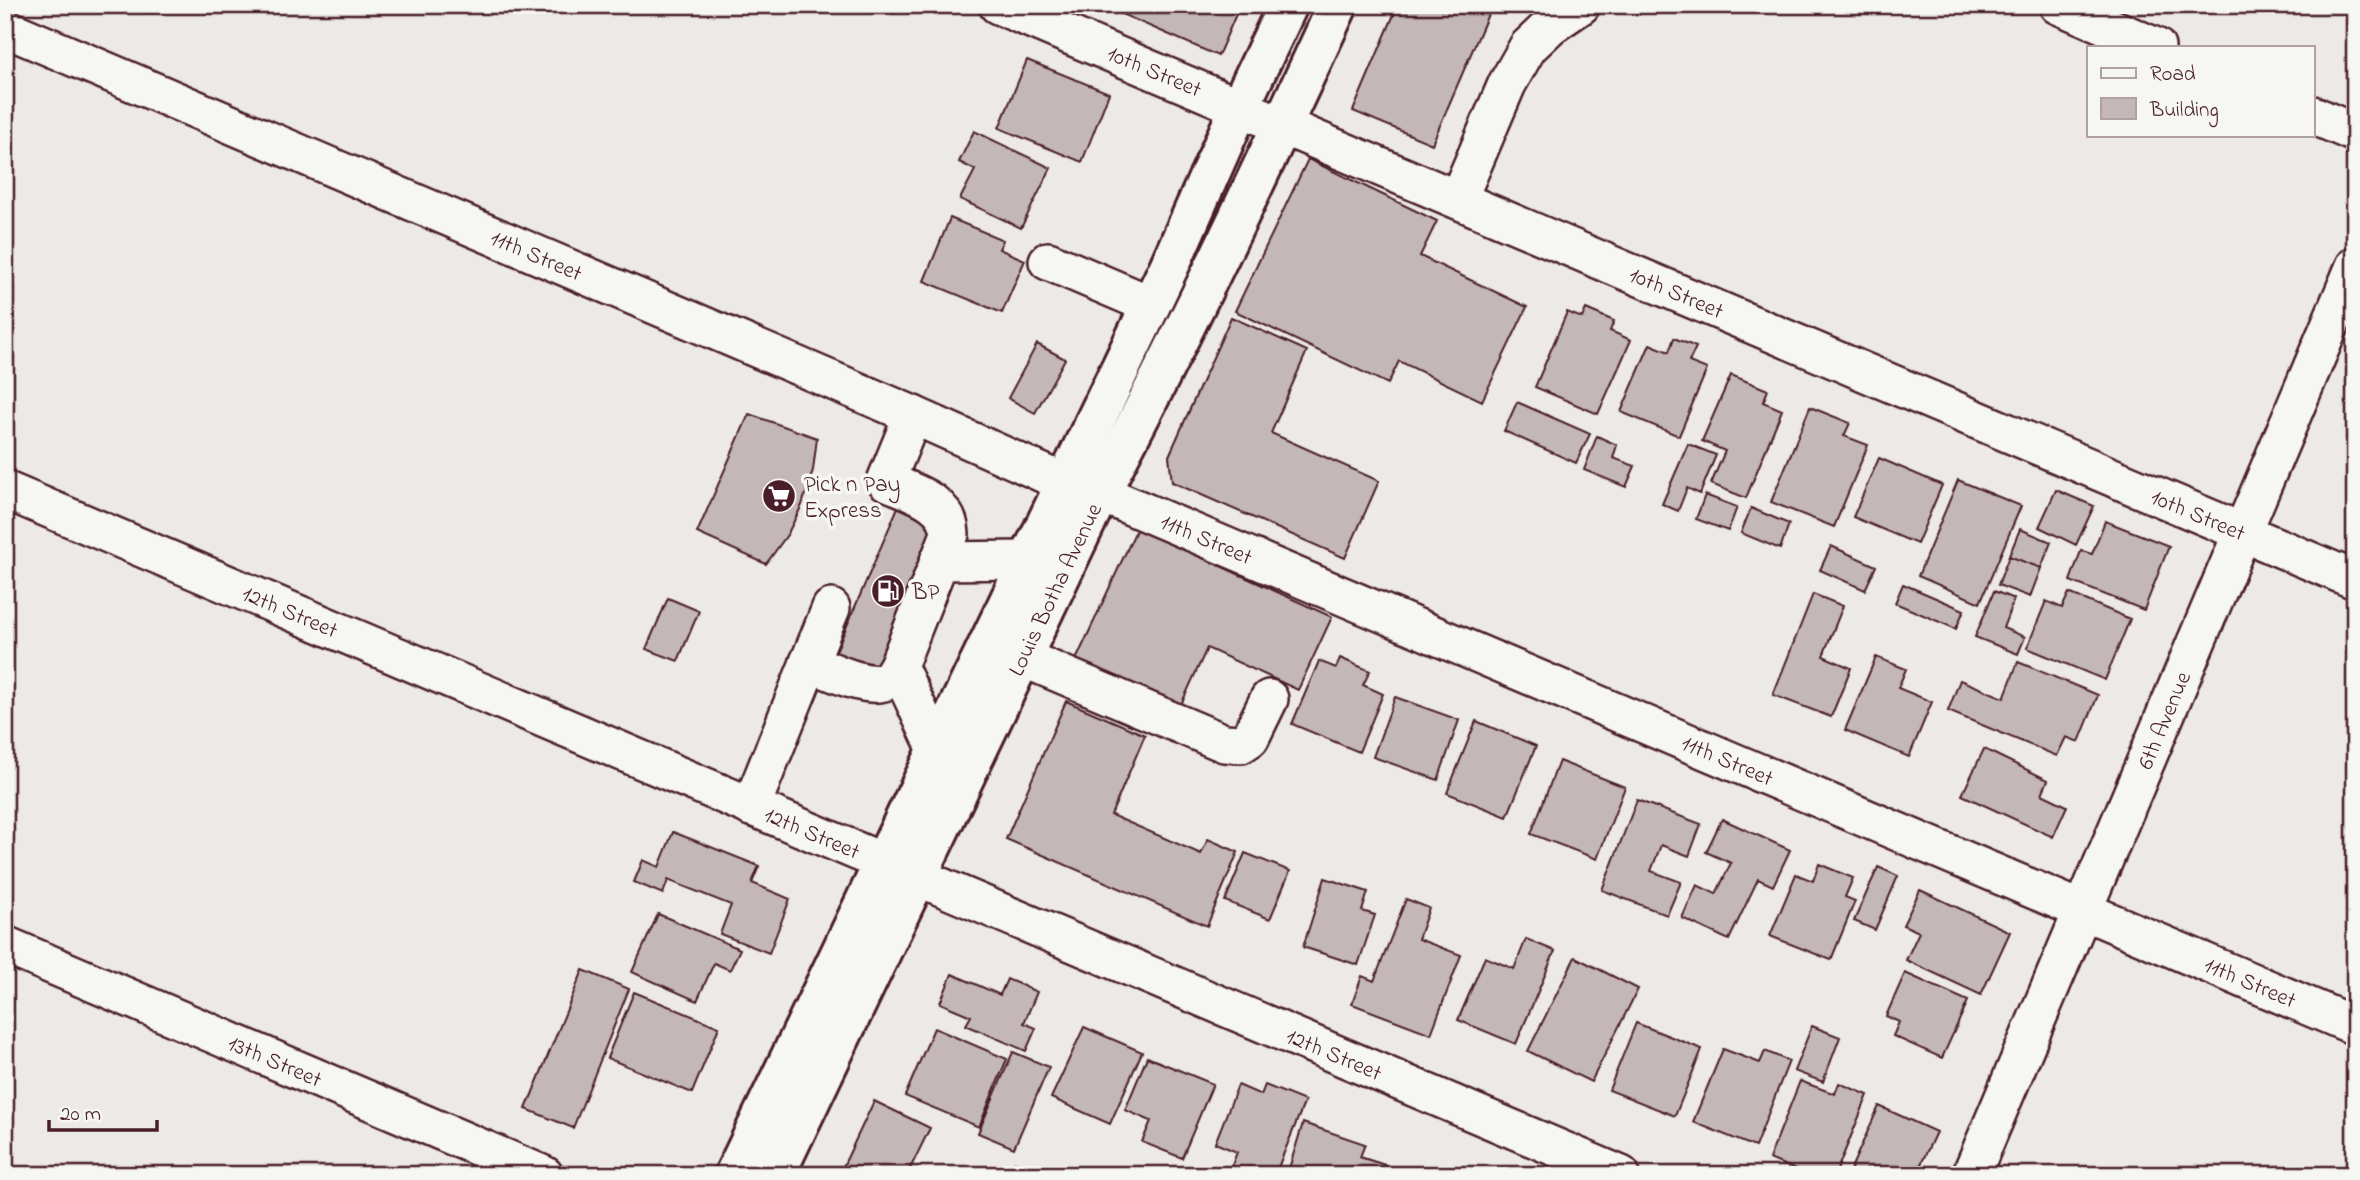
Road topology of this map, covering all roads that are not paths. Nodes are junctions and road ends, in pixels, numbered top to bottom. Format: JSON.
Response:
{"nodes":[{"id":1,"x":998,"y":5,"type":"edge"},
{"id":2,"x":1288,"y":5,"type":"edge"},
{"id":3,"x":1338,"y":5,"type":"edge"},
{"id":4,"x":1581,"y":5,"type":"edge"},
{"id":5,"x":2058,"y":5,"type":"edge"},
{"id":6,"x":1044,"y":14,"type":"edge"},
{"id":7,"x":5,"y":28,"type":"edge"},
{"id":8,"x":2154,"y":46,"type":"edge"},
{"id":9,"x":1240,"y":106,"type":"junction"},
{"id":10,"x":2314,"y":114,"type":"edge"},
{"id":11,"x":1283,"y":123,"type":"junction"},
{"id":12,"x":2355,"y":132,"type":"edge"},
{"id":13,"x":1458,"y":200,"type":"junction"},
{"id":14,"x":1048,"y":261,"type":"dead end"},
{"id":15,"x":2355,"y":266,"type":"edge"},
{"id":16,"x":1151,"y":305,"type":"junction"},
{"id":17,"x":913,"y":415,"type":"junction"},
{"id":18,"x":1083,"y":488,"type":"junction"},
{"id":19,"x":5,"y":490,"type":"edge"},
{"id":20,"x":2242,"y":533,"type":"junction"},
{"id":21,"x":1028,"y":560,"type":"junction"},
{"id":22,"x":939,"y":561,"type":"junction"},
{"id":23,"x":2355,"y":580,"type":"edge"},
{"id":24,"x":831,"y":608,"type":"dead end"},
{"id":25,"x":1023,"y":658,"type":"junction"},
{"id":26,"x":808,"y":662,"type":"junction"},
{"id":27,"x":898,"y":666,"type":"junction"},
{"id":28,"x":1269,"y":699,"type":"dead end"},
{"id":29,"x":937,"y":750,"type":"junction"},
{"id":30,"x":751,"y":807,"type":"junction"},
{"id":31,"x":883,"y":863,"type":"junction"},
{"id":32,"x":919,"y":878,"type":"junction"},
{"id":33,"x":2082,"y":911,"type":"junction"},
{"id":34,"x":5,"y":945,"type":"edge"},
{"id":35,"x":2355,"y":1026,"type":"edge"},
{"id":36,"x":544,"y":1175,"type":"edge"},
{"id":37,"x":734,"y":1175,"type":"edge"},
{"id":38,"x":775,"y":1175,"type":"edge"},
{"id":39,"x":1621,"y":1175,"type":"edge"},
{"id":40,"x":1970,"y":1175,"type":"edge"}],
"edges":[{"from":1,"to":6,"type":"street","name":"10th Street"},
{"from":2,"to":9,"type":"main road","name":"Louis Botha Avenue"},
{"from":3,"to":11,"type":"main road","name":"Louis Botha Avenue"},
{"from":4,"to":13,"type":"street"},
{"from":5,"to":8,"type":"street"},
{"from":6,"to":9,"type":"street","name":"10th Street"},
{"from":7,"to":17,"type":"street","name":"11th Street"},
{"from":9,"to":11,"type":"street","name":"10th Street"},
{"from":9,"to":16,"type":"main road","name":"Louis Botha Avenue"},
{"from":10,"to":12,"type":"street"},
{"from":11,"to":13,"type":"street","name":"10th Street"},
{"from":11,"to":18,"type":"main road","name":"Louis Botha Avenue"},
{"from":13,"to":20,"type":"street","name":"10th Street"},
{"from":14,"to":16,"type":"street"},
{"from":15,"to":20,"type":"street","name":"6th Avenue"},
{"from":16,"to":18,"type":"main road","name":"Louis Botha Avenue"},
{"from":17,"to":18,"type":"street","name":"11th Street"},
{"from":17,"to":22,"type":"street"},
{"from":18,"to":21,"type":"main road","name":"Louis Botha Avenue"},
{"from":18,"to":25,"type":"main road","name":"Louis Botha Avenue"},
{"from":18,"to":33,"type":"street","name":"11th Street"},
{"from":19,"to":30,"type":"street","name":"12th Street"},
{"from":20,"to":23,"type":"street","name":"10th Street"},
{"from":20,"to":33,"type":"street","name":"6th Avenue"},
{"from":21,"to":22,"type":"street"},
{"from":21,"to":29,"type":"main road","name":"Louis Botha Avenue"},
{"from":22,"to":27,"type":"street"},
{"from":24,"to":26,"type":"street"},
{"from":25,"to":28,"type":"street"},
{"from":25,"to":32,"type":"main road","name":"Louis Botha Avenue"},
{"from":26,"to":27,"type":"street"},
{"from":26,"to":30,"type":"street"},
{"from":27,"to":29,"type":"street"},
{"from":29,"to":31,"type":"main road","name":"Louis Botha Avenue"},
{"from":30,"to":31,"type":"street","name":"12th Street"},
{"from":31,"to":32,"type":"street","name":"12th Street"},
{"from":31,"to":37,"type":"main road","name":"Louis Botha Avenue"},
{"from":32,"to":38,"type":"main road","name":"Louis Botha Avenue"},
{"from":32,"to":39,"type":"street","name":"12th Street"},
{"from":33,"to":35,"type":"street","name":"11th Street"},
{"from":33,"to":40,"type":"street","name":"6th Avenue"},
{"from":34,"to":36,"type":"street","name":"13th Street"}]}
